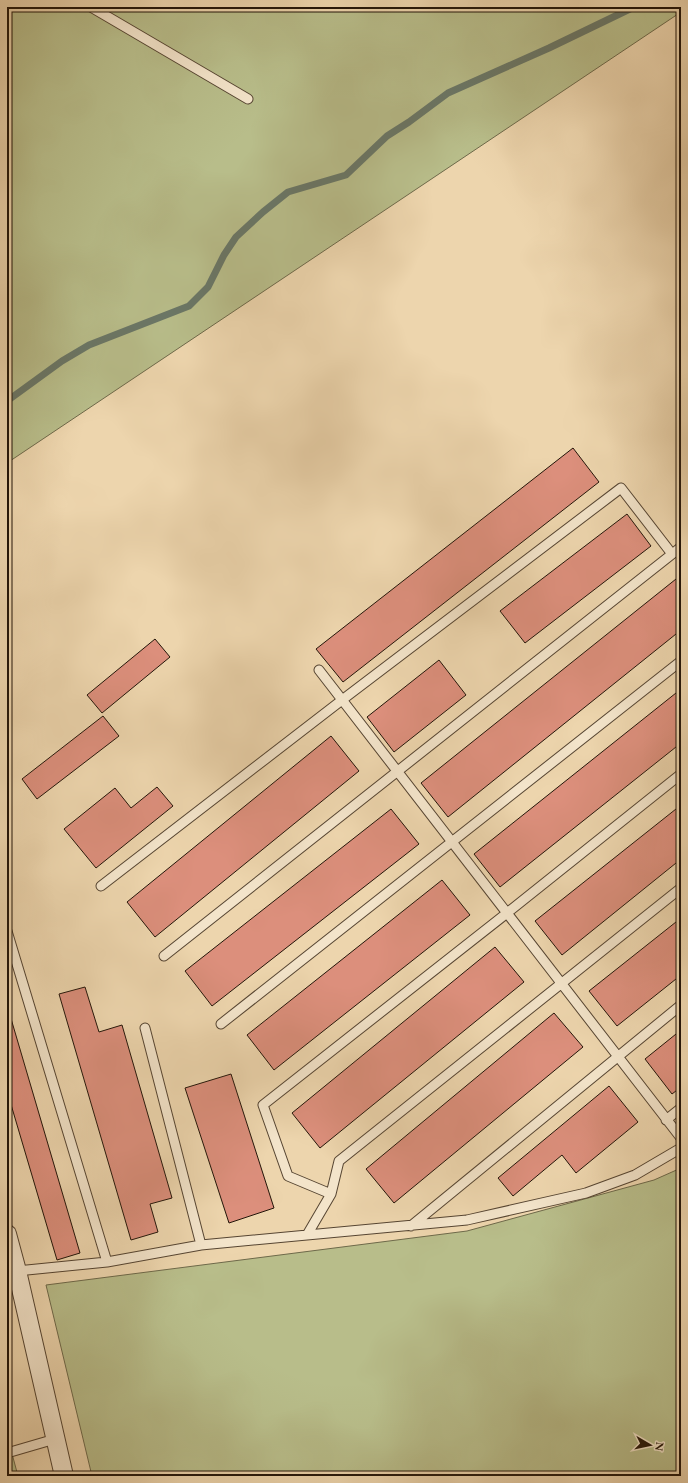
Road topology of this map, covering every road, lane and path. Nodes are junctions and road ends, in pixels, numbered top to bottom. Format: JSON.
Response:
{"nodes":[{"id":1,"x":91,"y":7,"type":"edge"},
{"id":2,"x":248,"y":99,"type":"dead end"},
{"id":3,"x":681,"y":547,"type":"edge"},
{"id":4,"x":672,"y":554,"type":"junction"},
{"id":5,"x":681,"y":661,"type":"edge"},
{"id":6,"x":319,"y":670,"type":"dead end"},
{"id":7,"x":342,"y":700,"type":"junction"},
{"id":8,"x":398,"y":772,"type":"junction"},
{"id":9,"x":681,"y":774,"type":"edge"},
{"id":10,"x":452,"y":843,"type":"junction"},
{"id":11,"x":101,"y":886,"type":"dead end"},
{"id":12,"x":681,"y":888,"type":"edge"},
{"id":13,"x":507,"y":914,"type":"junction"},
{"id":14,"x":7,"y":931,"type":"edge"},
{"id":15,"x":164,"y":956,"type":"dead end"},
{"id":16,"x":561,"y":983,"type":"junction"},
{"id":17,"x":681,"y":1004,"type":"edge"},
{"id":18,"x":221,"y":1024,"type":"dead end"},
{"id":19,"x":145,"y":1028,"type":"dead end"},
{"id":20,"x":617,"y":1056,"type":"junction"},
{"id":21,"x":681,"y":1108,"type":"edge"},
{"id":22,"x":666,"y":1120,"type":"junction"},
{"id":23,"x":681,"y":1138,"type":"edge"},
{"id":24,"x":681,"y":1148,"type":"edge"},
{"id":25,"x":331,"y":1194,"type":"junction"},
{"id":26,"x":411,"y":1226,"type":"junction"},
{"id":27,"x":7,"y":1234,"type":"edge"},
{"id":28,"x":307,"y":1235,"type":"junction"},
{"id":29,"x":200,"y":1245,"type":"junction"},
{"id":30,"x":106,"y":1262,"type":"junction"},
{"id":31,"x":12,"y":1272,"type":"edge"},
{"id":32,"x":55,"y":1439,"type":"junction"},
{"id":33,"x":7,"y":1452,"type":"edge"},
{"id":34,"x":64,"y":1476,"type":"edge"}],
"edges":[{"from":1,"to":2,"type":"lane"},
{"from":3,"to":4,"type":"lane"},
{"from":4,"to":7,"type":"lane"},
{"from":4,"to":8,"type":"lane"},
{"from":5,"to":10,"type":"lane"},
{"from":6,"to":7,"type":"lane"},
{"from":7,"to":8,"type":"lane"},
{"from":7,"to":11,"type":"lane"},
{"from":8,"to":10,"type":"lane"},
{"from":8,"to":15,"type":"lane"},
{"from":9,"to":13,"type":"lane"},
{"from":10,"to":13,"type":"lane"},
{"from":10,"to":18,"type":"lane"},
{"from":12,"to":16,"type":"lane"},
{"from":13,"to":16,"type":"lane"},
{"from":13,"to":25,"type":"lane"},
{"from":14,"to":30,"type":"lane"},
{"from":16,"to":20,"type":"lane"},
{"from":16,"to":25,"type":"lane"},
{"from":17,"to":20,"type":"lane"},
{"from":19,"to":29,"type":"lane"},
{"from":20,"to":22,"type":"lane"},
{"from":20,"to":26,"type":"lane"},
{"from":21,"to":22,"type":"lane"},
{"from":22,"to":23,"type":"lane"},
{"from":24,"to":26,"type":"lane"},
{"from":25,"to":28,"type":"lane"},
{"from":26,"to":28,"type":"lane"},
{"from":27,"to":31,"type":"street"},
{"from":28,"to":29,"type":"lane"},
{"from":29,"to":30,"type":"lane"},
{"from":30,"to":31,"type":"lane"},
{"from":31,"to":32,"type":"street"},
{"from":32,"to":33,"type":"lane"},
{"from":32,"to":34,"type":"street"}]}
